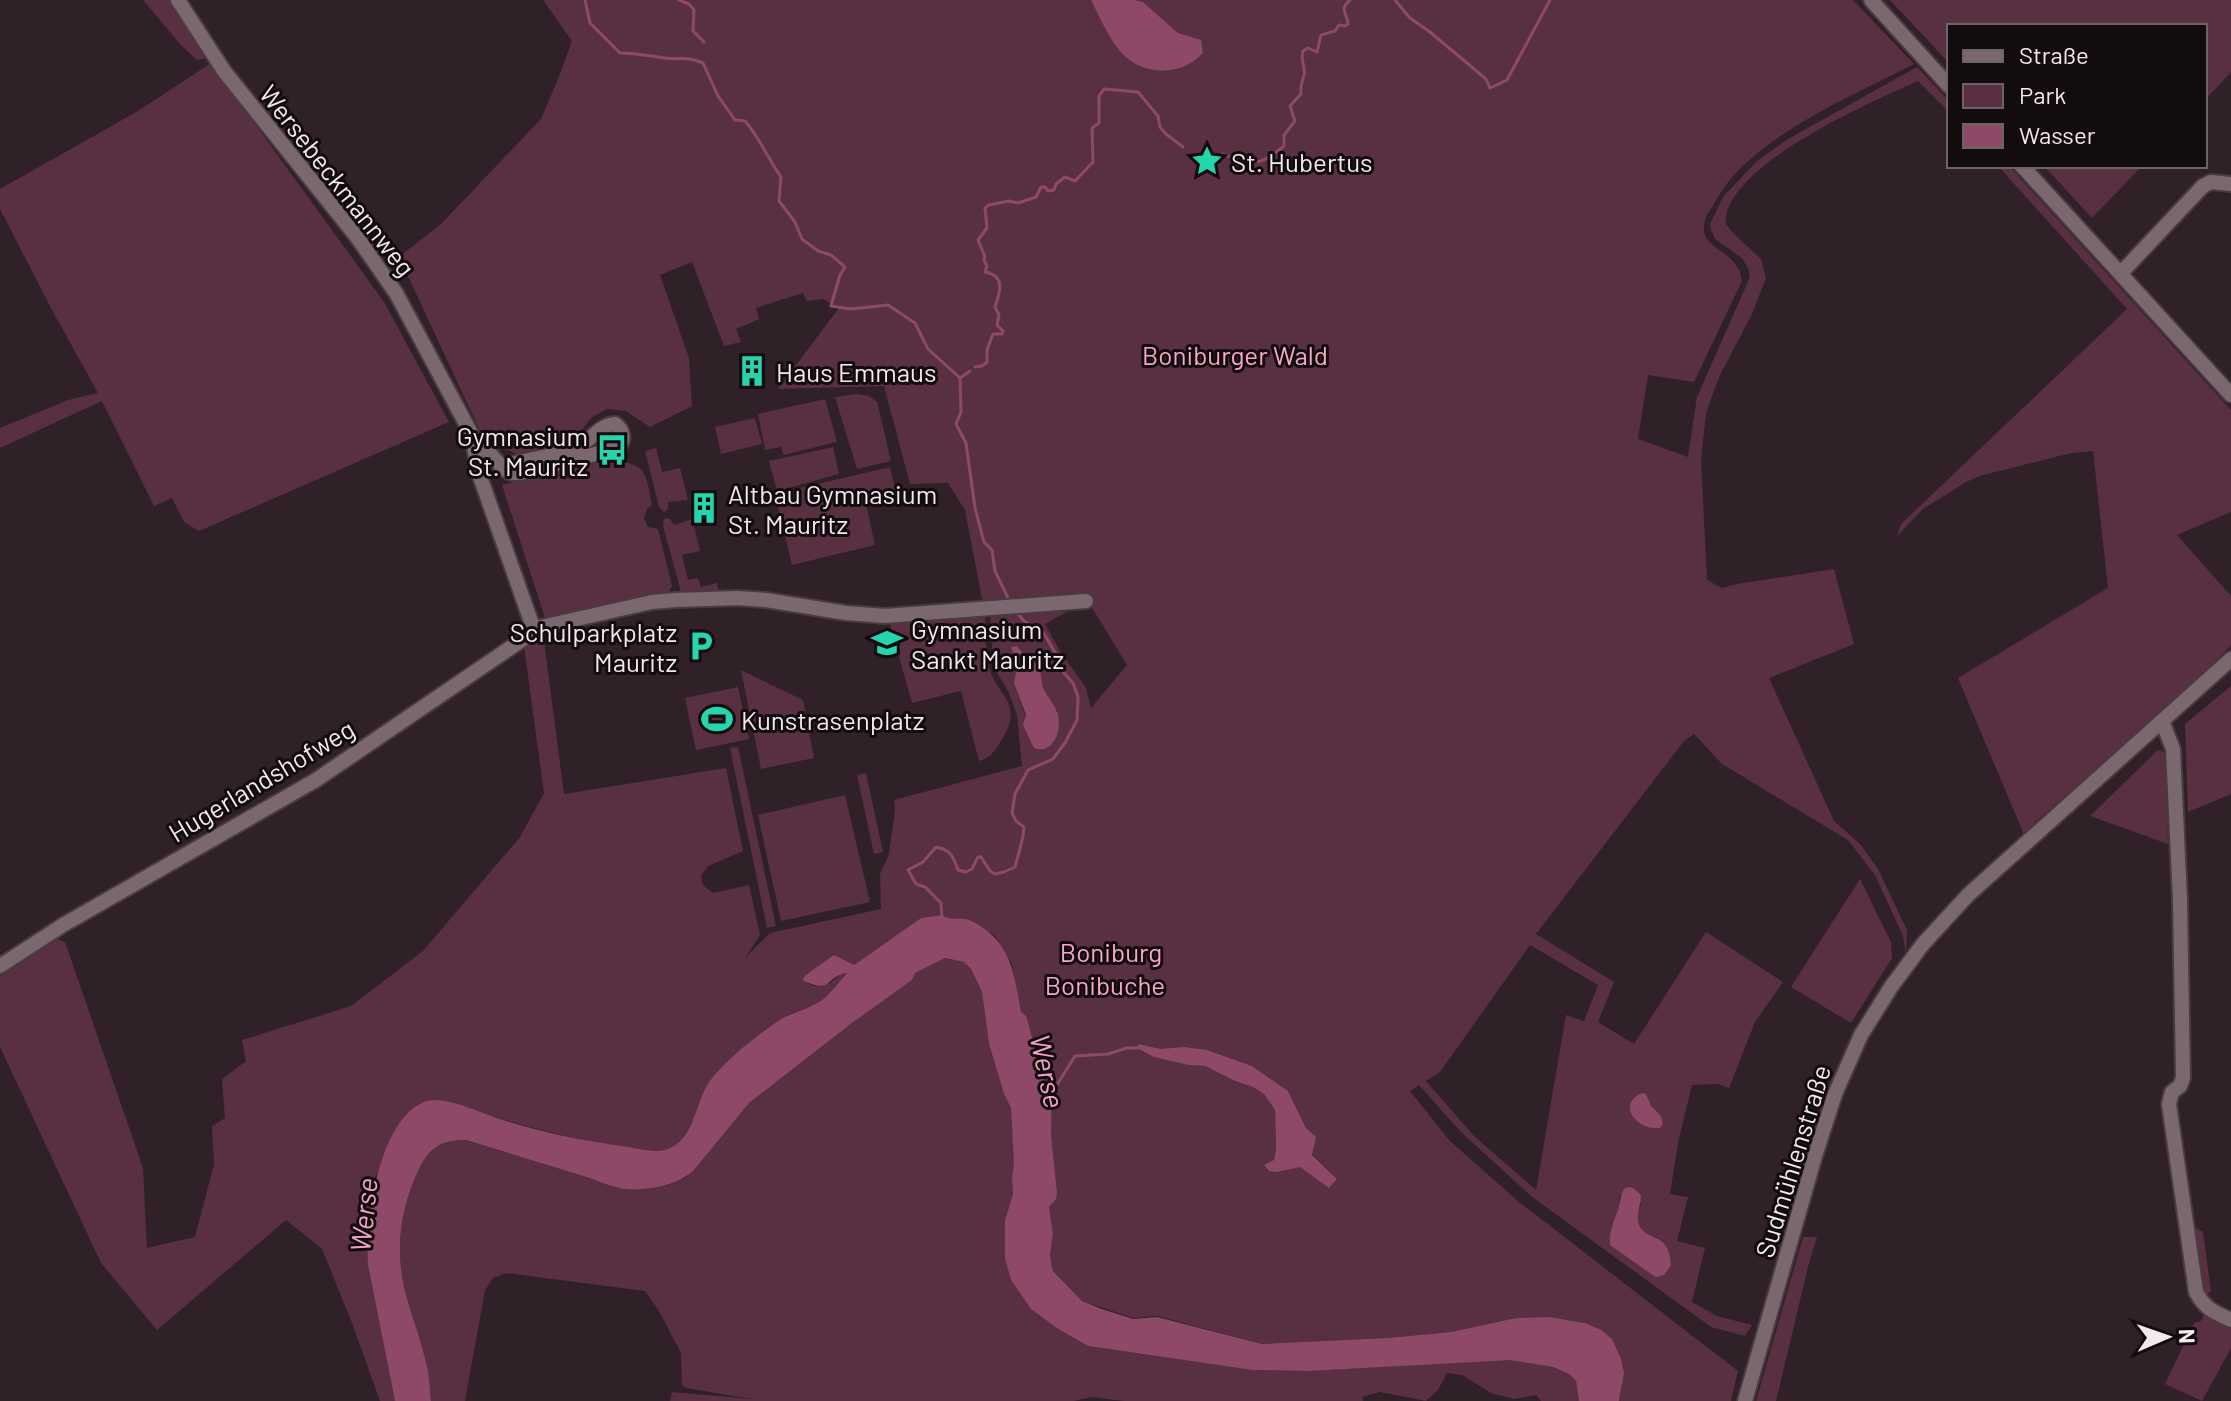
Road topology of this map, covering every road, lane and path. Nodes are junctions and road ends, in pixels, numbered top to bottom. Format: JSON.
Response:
{"nodes":[{"id":1,"x":178,"y":0,"type":"edge"},
{"id":2,"x":1871,"y":0,"type":"edge"},
{"id":3,"x":1947,"y":84,"type":"edge"},
{"id":4,"x":2024,"y":168,"type":"edge"},
{"id":5,"x":2231,"y":184,"type":"edge"},
{"id":6,"x":2121,"y":273,"type":"junction"},
{"id":7,"x":2231,"y":395,"type":"edge"},
{"id":8,"x":473,"y":437,"type":"junction"},
{"id":9,"x":504,"y":466,"type":"junction"},
{"id":10,"x":1086,"y":601,"type":"dead end"},
{"id":11,"x":537,"y":628,"type":"junction"},
{"id":12,"x":2231,"y":659,"type":"edge"},
{"id":13,"x":2162,"y":721,"type":"junction"},
{"id":14,"x":0,"y":966,"type":"edge"},
{"id":15,"x":2231,"y":1320,"type":"edge"},
{"id":16,"x":1745,"y":1401,"type":"edge"}],
"edges":[{"from":1,"to":8,"type":"street","name":"Wersebeckmannweg"},
{"from":2,"to":3,"type":"street"},
{"from":4,"to":6,"type":"street"},
{"from":5,"to":6,"type":"street"},
{"from":6,"to":7,"type":"street"},
{"from":8,"to":9,"type":"street","name":"Wersebeckmannweg"},
{"from":8,"to":11,"type":"street","name":"Wersebeckmannweg"},
{"from":9,"to":9,"type":"street"},
{"from":10,"to":11,"type":"street"},
{"from":11,"to":14,"type":"street","name":"Hugerlandshofweg"},
{"from":12,"to":13,"type":"street","name":"Sudmühlenstraße"},
{"from":13,"to":15,"type":"street"},
{"from":13,"to":16,"type":"street","name":"Sudmühlenstraße"}]}
